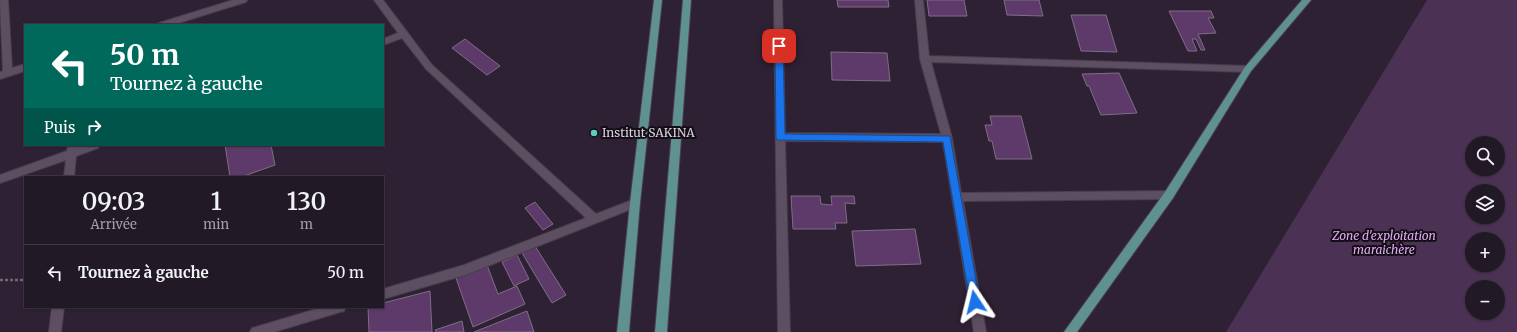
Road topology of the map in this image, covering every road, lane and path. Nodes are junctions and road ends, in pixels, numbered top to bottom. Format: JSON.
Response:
{"nodes":[{"id":1,"x":4,"y":0,"type":"edge"},
{"id":2,"x":242,"y":0,"type":"edge"},
{"id":3,"x":378,"y":0,"type":"edge"},
{"id":4,"x":658,"y":0,"type":"edge"},
{"id":5,"x":687,"y":0,"type":"edge"},
{"id":6,"x":778,"y":0,"type":"edge"},
{"id":7,"x":919,"y":0,"type":"edge"},
{"id":8,"x":1307,"y":0,"type":"edge"},
{"id":9,"x":165,"y":24,"type":"edge"},
{"id":10,"x":404,"y":34,"type":"junction"},
{"id":11,"x":384,"y":42,"type":"edge"},
{"id":12,"x":925,"y":59,"type":"junction"},
{"id":13,"x":24,"y":67,"type":"edge"},
{"id":14,"x":1248,"y":69,"type":"junction"},
{"id":15,"x":4,"y":74,"type":"edge"},
{"id":16,"x":780,"y":137,"type":"junction"},
{"id":17,"x":947,"y":138,"type":"junction"},
{"id":18,"x":89,"y":146,"type":"edge"},
{"id":19,"x":72,"y":149,"type":"edge"},
{"id":20,"x":69,"y":176,"type":"edge"},
{"id":21,"x":0,"y":179,"type":"edge"},
{"id":22,"x":1169,"y":195,"type":"junction"},
{"id":23,"x":957,"y":197,"type":"junction"},
{"id":24,"x":635,"y":203,"type":"junction"},
{"id":25,"x":596,"y":219,"type":"junction"},
{"id":26,"x":0,"y":280,"type":"edge"},
{"id":27,"x":24,"y":280,"type":"edge"},
{"id":28,"x":384,"y":294,"type":"edge"},
{"id":29,"x":58,"y":308,"type":"edge"},
{"id":30,"x":337,"y":308,"type":"edge"},
{"id":31,"x":55,"y":332,"type":"edge"},
{"id":32,"x":256,"y":332,"type":"edge"},
{"id":33,"x":623,"y":332,"type":"edge"},
{"id":34,"x":661,"y":332,"type":"edge"},
{"id":35,"x":784,"y":332,"type":"edge"},
{"id":36,"x":980,"y":332,"type":"edge"},
{"id":37,"x":1070,"y":332,"type":"edge"}],
"edges":[{"from":1,"to":15,"type":"street"},
{"from":2,"to":9,"type":"street"},
{"from":3,"to":10,"type":"street"},
{"from":4,"to":24,"type":"main road"},
{"from":5,"to":34,"type":"main road"},
{"from":6,"to":16,"type":"street"},
{"from":7,"to":12,"type":"street"},
{"from":8,"to":14,"type":"main road"},
{"from":10,"to":11,"type":"street"},
{"from":10,"to":25,"type":"street"},
{"from":12,"to":14,"type":"street"},
{"from":12,"to":17,"type":"street"},
{"from":13,"to":15,"type":"street"},
{"from":14,"to":22,"type":"main road"},
{"from":16,"to":17,"type":"street"},
{"from":16,"to":35,"type":"street"},
{"from":17,"to":23,"type":"street"},
{"from":18,"to":19,"type":"street"},
{"from":19,"to":20,"type":"street"},
{"from":19,"to":21,"type":"street"},
{"from":22,"to":23,"type":"street"},
{"from":22,"to":37,"type":"main road"},
{"from":23,"to":36,"type":"street"},
{"from":24,"to":25,"type":"street"},
{"from":24,"to":33,"type":"main road"},
{"from":25,"to":28,"type":"street"},
{"from":26,"to":27,"type":"path"},
{"from":29,"to":31,"type":"street"},
{"from":30,"to":32,"type":"street"}]}
